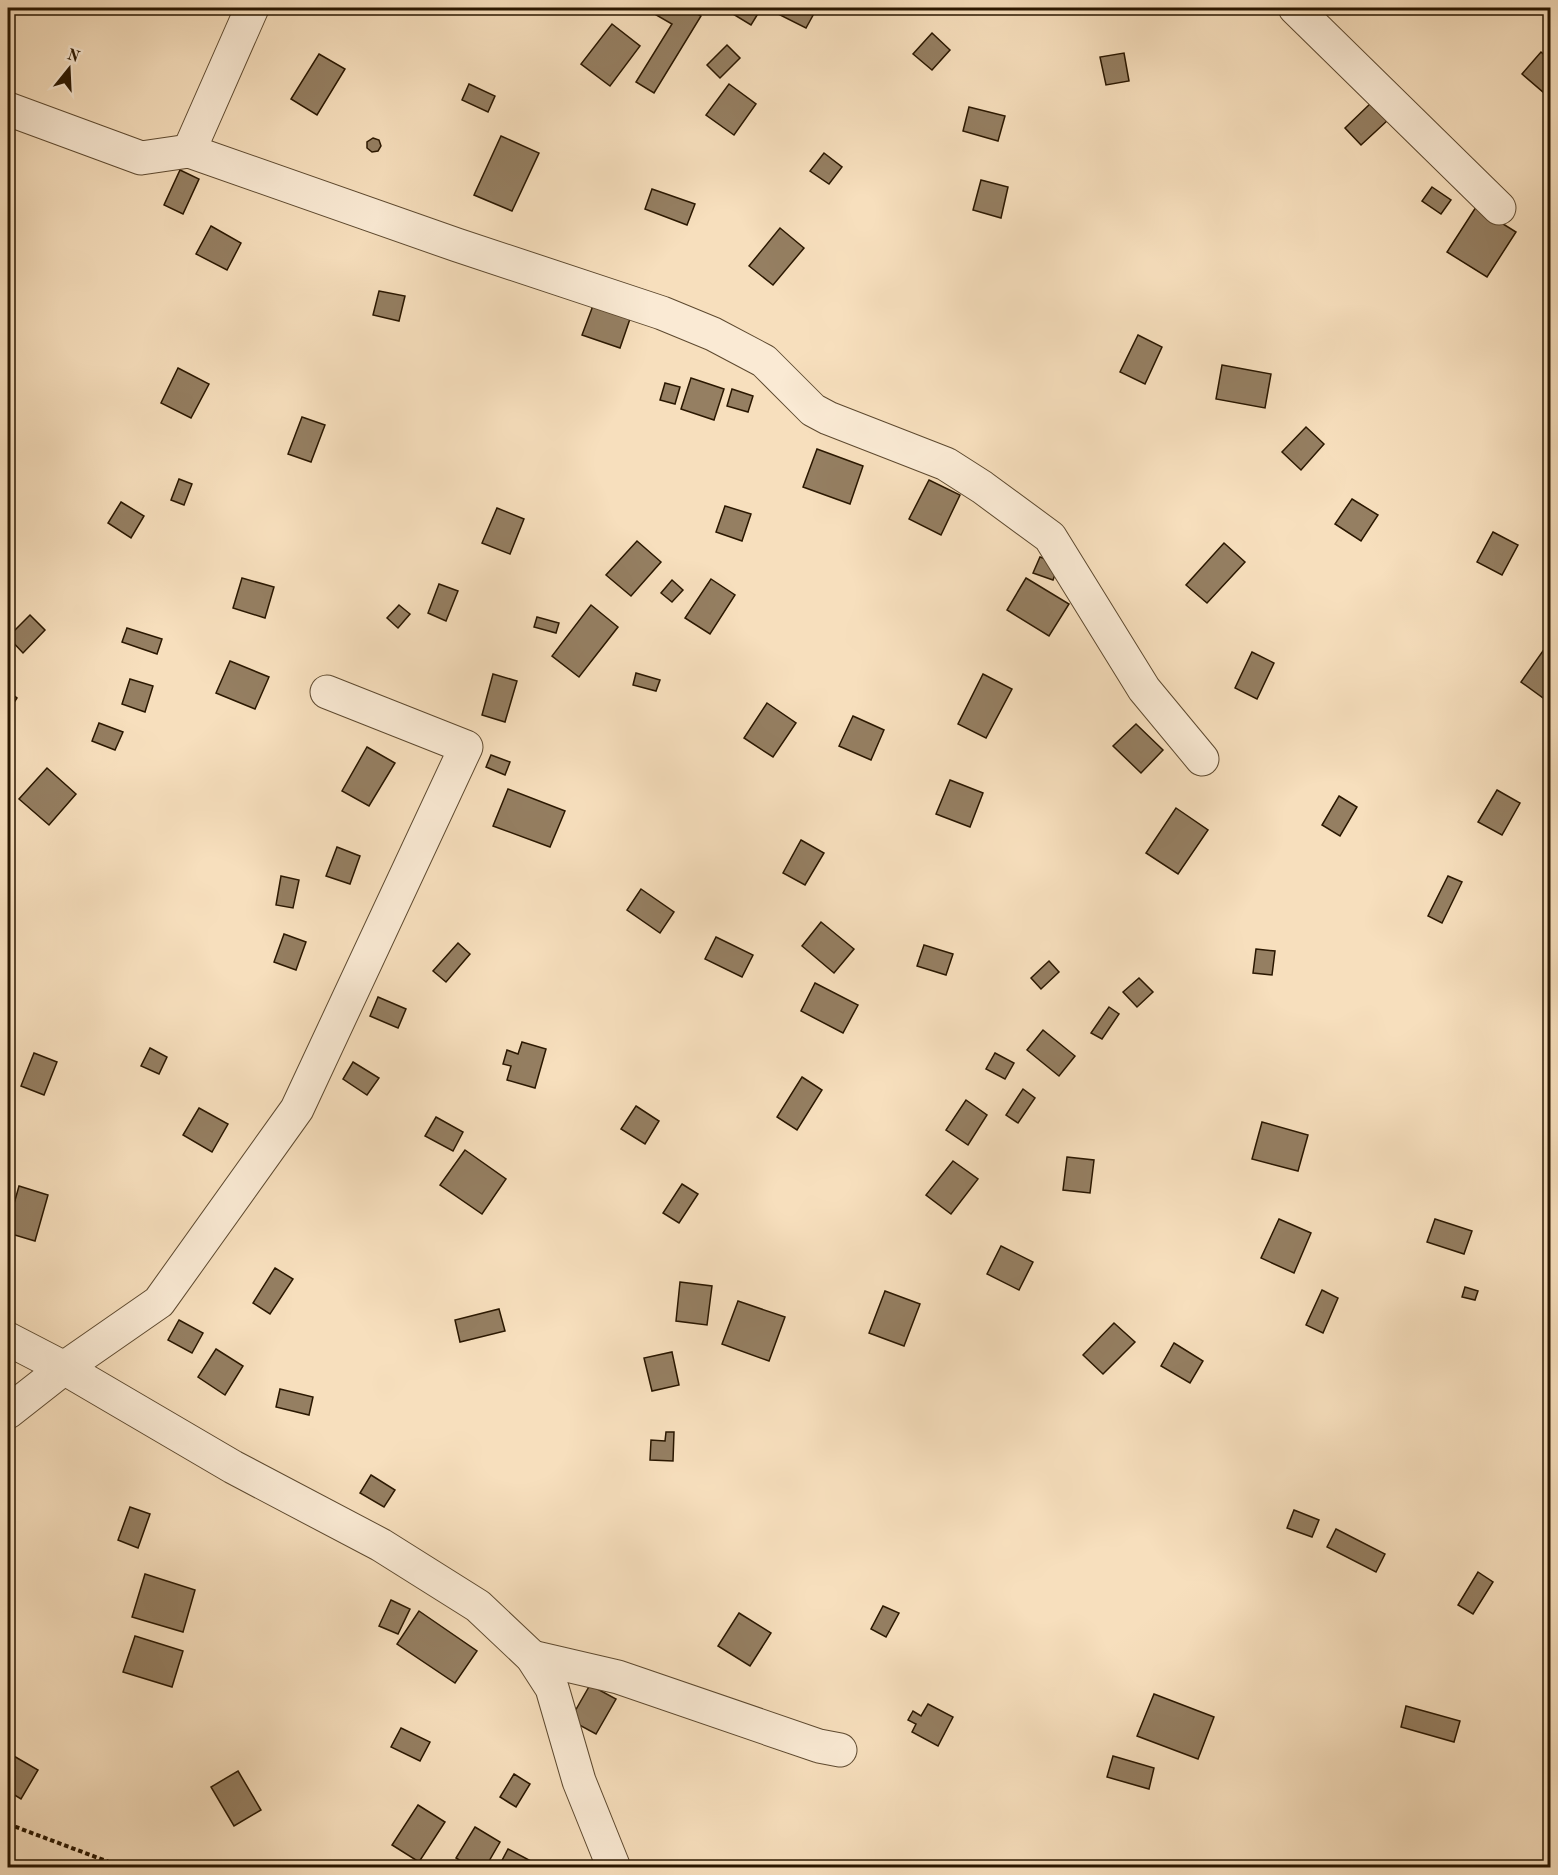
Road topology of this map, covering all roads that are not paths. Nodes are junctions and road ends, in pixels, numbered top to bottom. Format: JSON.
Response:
{"nodes":[{"id":1,"x":252,"y":8,"type":"edge"},
{"id":2,"x":1295,"y":8,"type":"edge"},
{"id":3,"x":8,"y":109,"type":"edge"},
{"id":4,"x":189,"y":151,"type":"junction"},
{"id":5,"x":1499,"y":208,"type":"dead end"},
{"id":6,"x":327,"y":692,"type":"dead end"},
{"id":7,"x":1202,"y":759,"type":"dead end"},
{"id":8,"x":8,"y":1339,"type":"edge"},
{"id":9,"x":64,"y":1368,"type":"junction"},
{"id":10,"x":8,"y":1413,"type":"edge"},
{"id":11,"x":532,"y":1656,"type":"junction"},
{"id":12,"x":840,"y":1750,"type":"dead end"},
{"id":13,"x":614,"y":1868,"type":"edge"}],
"edges":[{"from":1,"to":4,"type":"street"},
{"from":2,"to":5,"type":"street"},
{"from":3,"to":4,"type":"street"},
{"from":4,"to":7,"type":"street"},
{"from":6,"to":9,"type":"street"},
{"from":8,"to":9,"type":"street"},
{"from":9,"to":10,"type":"street"},
{"from":9,"to":11,"type":"street"},
{"from":11,"to":12,"type":"street"},
{"from":11,"to":13,"type":"street"}]}
